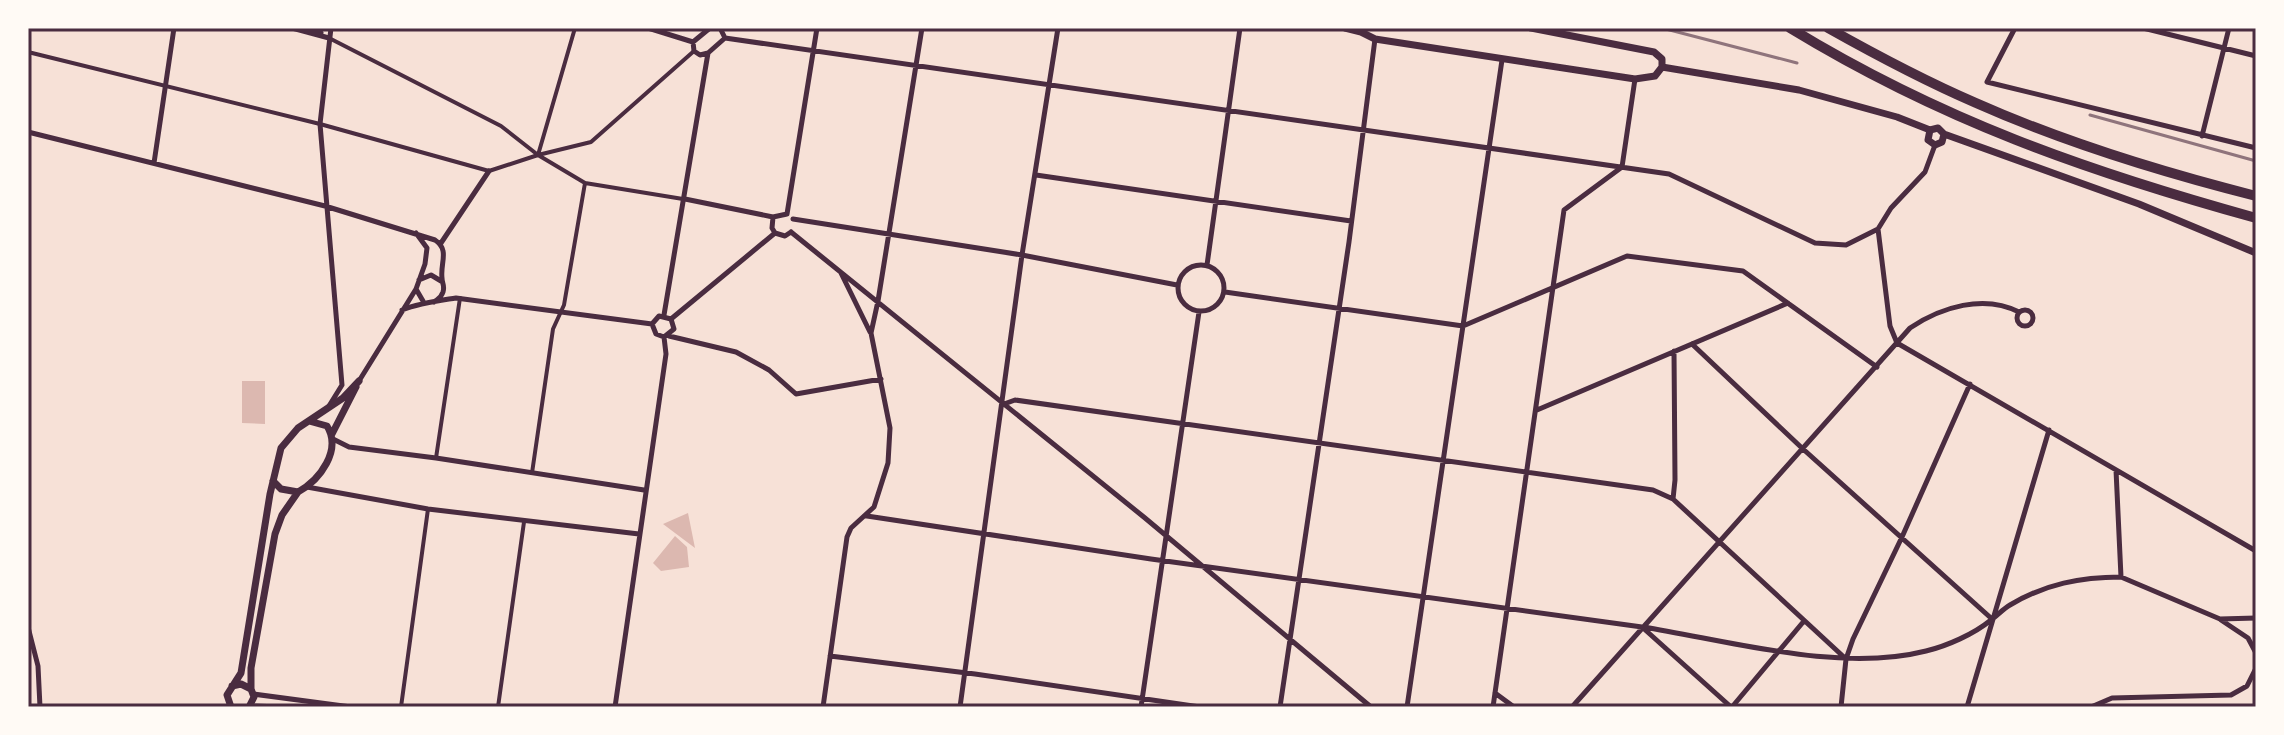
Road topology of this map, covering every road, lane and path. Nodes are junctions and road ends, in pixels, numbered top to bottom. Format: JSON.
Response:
{"nodes":[{"id":1,"x":174,"y":28,"type":"edge"},
{"id":2,"x":292,"y":28,"type":"edge"},
{"id":3,"x":311,"y":28,"type":"edge"},
{"id":4,"x":331,"y":28,"type":"edge"},
{"id":5,"x":575,"y":28,"type":"edge"},
{"id":6,"x":648,"y":28,"type":"edge"},
{"id":7,"x":710,"y":28,"type":"edge"},
{"id":8,"x":720,"y":28,"type":"edge"},
{"id":9,"x":817,"y":28,"type":"edge"},
{"id":10,"x":922,"y":28,"type":"edge"},
{"id":11,"x":1058,"y":28,"type":"edge"},
{"id":12,"x":1240,"y":28,"type":"edge"},
{"id":13,"x":1345,"y":28,"type":"edge"},
{"id":14,"x":1531,"y":28,"type":"edge"},
{"id":15,"x":1790,"y":28,"type":"edge"},
{"id":16,"x":1828,"y":28,"type":"edge"},
{"id":17,"x":2015,"y":28,"type":"edge"},
{"id":18,"x":2143,"y":28,"type":"edge"},
{"id":19,"x":2229,"y":28,"type":"edge"},
{"id":20,"x":1360,"y":30,"type":"edge"},
{"id":21,"x":2165,"y":30,"type":"edge"},
{"id":22,"x":329,"y":38,"type":"junction"},
{"id":23,"x":725,"y":38,"type":"junction"},
{"id":24,"x":1375,"y":39,"type":"junction"},
{"id":25,"x":693,"y":42,"type":"junction"},
{"id":26,"x":2225,"y":48,"type":"junction"},
{"id":27,"x":694,"y":51,"type":"junction"},
{"id":28,"x":813,"y":51,"type":"junction"},
{"id":29,"x":28,"y":52,"type":"edge"},
{"id":30,"x":708,"y":53,"type":"junction"},
{"id":31,"x":2256,"y":56,"type":"edge"},
{"id":32,"x":1502,"y":60,"type":"junction"},
{"id":33,"x":916,"y":67,"type":"junction"},
{"id":34,"x":1662,"y":67,"type":"junction"},
{"id":35,"x":1635,"y":79,"type":"junction"},
{"id":36,"x":1049,"y":84,"type":"junction"},
{"id":37,"x":166,"y":88,"type":"junction"},
{"id":38,"x":1227,"y":111,"type":"junction"},
{"id":39,"x":320,"y":124,"type":"junction"},
{"id":40,"x":1362,"y":129,"type":"junction"},
{"id":41,"x":1930,"y":130,"type":"junction"},
{"id":42,"x":28,"y":132,"type":"edge"},
{"id":43,"x":1944,"y":134,"type":"junction"},
{"id":44,"x":2202,"y":136,"type":"junction"},
{"id":45,"x":1935,"y":145,"type":"junction"},
{"id":46,"x":1489,"y":148,"type":"junction"},
{"id":47,"x":2256,"y":148,"type":"edge"},
{"id":48,"x":538,"y":155,"type":"junction"},
{"id":49,"x":154,"y":163,"type":"junction"},
{"id":50,"x":1622,"y":167,"type":"junction"},
{"id":51,"x":489,"y":171,"type":"junction"},
{"id":52,"x":1036,"y":175,"type":"junction"},
{"id":53,"x":585,"y":183,"type":"junction"},
{"id":54,"x":2256,"y":196,"type":"edge"},
{"id":55,"x":685,"y":199,"type":"junction"},
{"id":56,"x":1214,"y":200,"type":"junction"},
{"id":57,"x":325,"y":206,"type":"junction"},
{"id":58,"x":787,"y":214,"type":"junction"},
{"id":59,"x":773,"y":217,"type":"junction"},
{"id":60,"x":2256,"y":218,"type":"edge"},
{"id":61,"x":793,"y":219,"type":"junction"},
{"id":62,"x":1351,"y":221,"type":"junction"},
{"id":63,"x":1878,"y":229,"type":"junction"},
{"id":64,"x":416,"y":232,"type":"junction"},
{"id":65,"x":791,"y":232,"type":"junction"},
{"id":66,"x":775,"y":233,"type":"junction"},
{"id":67,"x":887,"y":235,"type":"junction"},
{"id":68,"x":441,"y":243,"type":"junction"},
{"id":69,"x":2256,"y":253,"type":"edge"},
{"id":70,"x":1022,"y":255,"type":"junction"},
{"id":71,"x":1207,"y":265,"type":"junction"},
{"id":72,"x":840,"y":271,"type":"junction"},
{"id":73,"x":442,"y":282,"type":"junction"},
{"id":74,"x":1177,"y":285,"type":"junction"},
{"id":75,"x":416,"y":286,"type":"junction"},
{"id":76,"x":1553,"y":288,"type":"junction"},
{"id":77,"x":443,"y":290,"type":"junction"},
{"id":78,"x":1225,"y":292,"type":"junction"},
{"id":79,"x":458,"y":298,"type":"junction"},
{"id":80,"x":423,"y":301,"type":"junction"},
{"id":81,"x":878,"y":301,"type":"junction"},
{"id":82,"x":434,"y":302,"type":"junction"},
{"id":83,"x":1788,"y":303,"type":"junction"},
{"id":84,"x":1338,"y":307,"type":"junction"},
{"id":85,"x":402,"y":310,"type":"junction"},
{"id":86,"x":1199,"y":312,"type":"junction"},
{"id":87,"x":2019,"y":312,"type":"dead end"},
{"id":88,"x":561,"y":313,"type":"junction"},
{"id":89,"x":664,"y":315,"type":"junction"},
{"id":90,"x":671,"y":319,"type":"junction"},
{"id":91,"x":652,"y":324,"type":"junction"},
{"id":92,"x":1463,"y":326,"type":"junction"},
{"id":93,"x":871,"y":333,"type":"junction"},
{"id":94,"x":666,"y":336,"type":"junction"},
{"id":95,"x":1897,"y":343,"type":"junction"},
{"id":96,"x":1692,"y":344,"type":"junction"},
{"id":97,"x":1674,"y":351,"type":"junction"},
{"id":98,"x":1877,"y":367,"type":"junction"},
{"id":99,"x":881,"y":379,"type":"junction"},
{"id":100,"x":359,"y":381,"type":"junction"},
{"id":101,"x":1970,"y":384,"type":"junction"},
{"id":102,"x":1004,"y":404,"type":"junction"},
{"id":103,"x":325,"y":409,"type":"junction"},
{"id":104,"x":1536,"y":411,"type":"junction"},
{"id":105,"x":309,"y":421,"type":"junction"},
{"id":106,"x":1181,"y":422,"type":"junction"},
{"id":107,"x":2049,"y":430,"type":"junction"},
{"id":108,"x":333,"y":437,"type":"junction"},
{"id":109,"x":1318,"y":442,"type":"junction"},
{"id":110,"x":1803,"y":449,"type":"junction"},
{"id":111,"x":436,"y":458,"type":"junction"},
{"id":112,"x":1442,"y":461,"type":"junction"},
{"id":113,"x":2116,"y":469,"type":"junction"},
{"id":114,"x":1527,"y":472,"type":"junction"},
{"id":115,"x":532,"y":473,"type":"junction"},
{"id":116,"x":273,"y":481,"type":"junction"},
{"id":117,"x":307,"y":487,"type":"junction"},
{"id":118,"x":644,"y":490,"type":"junction"},
{"id":119,"x":298,"y":492,"type":"junction"},
{"id":120,"x":1673,"y":499,"type":"junction"},
{"id":121,"x":428,"y":509,"type":"junction"},
{"id":122,"x":867,"y":516,"type":"junction"},
{"id":123,"x":524,"y":522,"type":"junction"},
{"id":124,"x":639,"y":534,"type":"junction"},
{"id":125,"x":984,"y":534,"type":"junction"},
{"id":126,"x":1166,"y":535,"type":"junction"},
{"id":127,"x":1902,"y":537,"type":"junction"},
{"id":128,"x":1719,"y":543,"type":"junction"},
{"id":129,"x":2256,"y":551,"type":"edge"},
{"id":130,"x":1162,"y":561,"type":"junction"},
{"id":131,"x":1200,"y":565,"type":"junction"},
{"id":132,"x":2121,"y":577,"type":"junction"},
{"id":133,"x":1298,"y":579,"type":"junction"},
{"id":134,"x":1424,"y":597,"type":"junction"},
{"id":135,"x":1506,"y":610,"type":"junction"},
{"id":136,"x":2256,"y":618,"type":"edge"},
{"id":137,"x":1992,"y":619,"type":"junction"},
{"id":138,"x":2220,"y":619,"type":"junction"},
{"id":139,"x":1804,"y":621,"type":"junction"},
{"id":140,"x":28,"y":627,"type":"edge"},
{"id":141,"x":1642,"y":627,"type":"junction"},
{"id":142,"x":1290,"y":639,"type":"junction"},
{"id":143,"x":1778,"y":650,"type":"junction"},
{"id":144,"x":2256,"y":653,"type":"edge"},
{"id":145,"x":830,"y":656,"type":"junction"},
{"id":146,"x":1846,"y":659,"type":"junction"},
{"id":147,"x":2256,"y":668,"type":"edge"},
{"id":148,"x":965,"y":673,"type":"junction"},
{"id":149,"x":231,"y":687,"type":"junction"},
{"id":150,"x":252,"y":691,"type":"junction"},
{"id":151,"x":1495,"y":693,"type":"junction"},
{"id":152,"x":1142,"y":697,"type":"junction"},
{"id":153,"x":250,"y":706,"type":"edge"},
{"id":154,"x":40,"y":707,"type":"edge"},
{"id":155,"x":230,"y":707,"type":"edge"},
{"id":156,"x":280,"y":707,"type":"edge"},
{"id":157,"x":351,"y":707,"type":"edge"},
{"id":158,"x":401,"y":707,"type":"edge"},
{"id":159,"x":498,"y":707,"type":"edge"},
{"id":160,"x":615,"y":707,"type":"edge"},
{"id":161,"x":823,"y":707,"type":"edge"},
{"id":162,"x":960,"y":707,"type":"edge"},
{"id":163,"x":1141,"y":707,"type":"edge"},
{"id":164,"x":1200,"y":707,"type":"edge"},
{"id":165,"x":1280,"y":707,"type":"edge"},
{"id":166,"x":1371,"y":707,"type":"edge"},
{"id":167,"x":1407,"y":707,"type":"edge"},
{"id":168,"x":1493,"y":707,"type":"edge"},
{"id":169,"x":1514,"y":707,"type":"edge"},
{"id":170,"x":1572,"y":707,"type":"edge"},
{"id":171,"x":1732,"y":707,"type":"edge"},
{"id":172,"x":1841,"y":707,"type":"edge"},
{"id":173,"x":1967,"y":707,"type":"edge"},
{"id":174,"x":2091,"y":707,"type":"edge"}],
"edges":[{"from":1,"to":37,"type":"street"},
{"from":2,"to":22,"type":"street"},
{"from":3,"to":22,"type":"street"},
{"from":4,"to":22,"type":"street"},
{"from":5,"to":48,"type":"street"},
{"from":6,"to":25,"type":"street"},
{"from":7,"to":25,"type":"street"},
{"from":8,"to":23,"type":"street"},
{"from":9,"to":28,"type":"street"},
{"from":10,"to":33,"type":"street"},
{"from":11,"to":36,"type":"street"},
{"from":12,"to":38,"type":"street"},
{"from":13,"to":20,"type":"street"},
{"from":14,"to":34,"type":"street"},
{"from":15,"to":60,"type":"highway"},
{"from":16,"to":54,"type":"highway"},
{"from":17,"to":44,"type":"street"},
{"from":18,"to":21,"type":"street"},
{"from":19,"to":26,"type":"street"},
{"from":20,"to":24,"type":"street"},
{"from":21,"to":26,"type":"street"},
{"from":22,"to":39,"type":"street"},
{"from":22,"to":48,"type":"street"},
{"from":23,"to":28,"type":"street"},
{"from":23,"to":30,"type":"street"},
{"from":24,"to":32,"type":"street"},
{"from":24,"to":40,"type":"street"},
{"from":25,"to":27,"type":"street"},
{"from":26,"to":31,"type":"street"},
{"from":26,"to":44,"type":"street"},
{"from":27,"to":30,"type":"street"},
{"from":27,"to":48,"type":"street"},
{"from":28,"to":33,"type":"street"},
{"from":28,"to":58,"type":"street"},
{"from":29,"to":37,"type":"street"},
{"from":30,"to":55,"type":"street"},
{"from":32,"to":35,"type":"street"},
{"from":32,"to":46,"type":"street"},
{"from":33,"to":36,"type":"street"},
{"from":33,"to":67,"type":"street"},
{"from":34,"to":35,"type":"street"},
{"from":34,"to":41,"type":"street"},
{"from":35,"to":50,"type":"street"},
{"from":36,"to":38,"type":"street"},
{"from":36,"to":52,"type":"street"},
{"from":37,"to":39,"type":"street"},
{"from":37,"to":49,"type":"street"},
{"from":38,"to":40,"type":"street"},
{"from":38,"to":56,"type":"street"},
{"from":39,"to":51,"type":"street"},
{"from":39,"to":57,"type":"street"},
{"from":40,"to":46,"type":"street"},
{"from":40,"to":62,"type":"street"},
{"from":41,"to":43,"type":"street"},
{"from":41,"to":45,"type":"street"},
{"from":42,"to":49,"type":"street"},
{"from":43,"to":45,"type":"street"},
{"from":43,"to":69,"type":"street"},
{"from":44,"to":47,"type":"street"},
{"from":45,"to":63,"type":"street"},
{"from":46,"to":50,"type":"street"},
{"from":46,"to":92,"type":"street"},
{"from":48,"to":51,"type":"street"},
{"from":48,"to":53,"type":"street"},
{"from":49,"to":57,"type":"street"},
{"from":50,"to":63,"type":"street"},
{"from":50,"to":76,"type":"street"},
{"from":51,"to":68,"type":"street"},
{"from":52,"to":56,"type":"street"},
{"from":52,"to":70,"type":"street"},
{"from":53,"to":55,"type":"street"},
{"from":53,"to":88,"type":"street"},
{"from":55,"to":59,"type":"street"},
{"from":55,"to":89,"type":"street"},
{"from":56,"to":62,"type":"street"},
{"from":56,"to":71,"type":"street"},
{"from":57,"to":64,"type":"street"},
{"from":57,"to":103,"type":"street"},
{"from":58,"to":59,"type":"street"},
{"from":58,"to":61,"type":"street"},
{"from":59,"to":66,"type":"street"},
{"from":61,"to":65,"type":"street"},
{"from":61,"to":67,"type":"street"},
{"from":62,"to":84,"type":"street"},
{"from":63,"to":95,"type":"street"},
{"from":64,"to":68,"type":"street"},
{"from":64,"to":75,"type":"street"},
{"from":65,"to":66,"type":"street"},
{"from":65,"to":72,"type":"street"},
{"from":66,"to":90,"type":"street"},
{"from":67,"to":70,"type":"street"},
{"from":67,"to":81,"type":"street"},
{"from":68,"to":73,"type":"street"},
{"from":70,"to":74,"type":"street"},
{"from":70,"to":102,"type":"street"},
{"from":71,"to":74,"type":"street"},
{"from":71,"to":78,"type":"street"},
{"from":72,"to":81,"type":"street"},
{"from":72,"to":93,"type":"street"},
{"from":73,"to":75,"type":"street"},
{"from":73,"to":77,"type":"street"},
{"from":74,"to":86,"type":"street"},
{"from":75,"to":80,"type":"street"},
{"from":75,"to":85,"type":"street"},
{"from":76,"to":83,"type":"street"},
{"from":76,"to":92,"type":"street"},
{"from":76,"to":104,"type":"street"},
{"from":77,"to":79,"type":"street"},
{"from":77,"to":82,"type":"street"},
{"from":78,"to":84,"type":"street"},
{"from":78,"to":86,"type":"street"},
{"from":79,"to":82,"type":"street"},
{"from":79,"to":88,"type":"street"},
{"from":79,"to":111,"type":"street"},
{"from":80,"to":82,"type":"street"},
{"from":80,"to":85,"type":"street"},
{"from":81,"to":93,"type":"street"},
{"from":81,"to":102,"type":"street"},
{"from":83,"to":96,"type":"street"},
{"from":83,"to":98,"type":"street"},
{"from":84,"to":92,"type":"street"},
{"from":84,"to":109,"type":"street"},
{"from":85,"to":100,"type":"street"},
{"from":86,"to":106,"type":"street"},
{"from":87,"to":95,"type":"street"},
{"from":88,"to":91,"type":"street"},
{"from":88,"to":115,"type":"street"},
{"from":89,"to":90,"type":"street"},
{"from":89,"to":91,"type":"street"},
{"from":90,"to":94,"type":"street"},
{"from":91,"to":94,"type":"street"},
{"from":92,"to":112,"type":"street"},
{"from":93,"to":99,"type":"street"},
{"from":94,"to":99,"type":"street"},
{"from":94,"to":118,"type":"street"},
{"from":95,"to":98,"type":"street"},
{"from":95,"to":101,"type":"street"},
{"from":96,"to":97,"type":"street"},
{"from":96,"to":110,"type":"street"},
{"from":97,"to":104,"type":"street"},
{"from":97,"to":120,"type":"street"},
{"from":98,"to":110,"type":"street"},
{"from":99,"to":122,"type":"street"},
{"from":100,"to":103,"type":"street"},
{"from":100,"to":108,"type":"street"},
{"from":101,"to":107,"type":"street"},
{"from":101,"to":127,"type":"street"},
{"from":102,"to":106,"type":"street"},
{"from":102,"to":125,"type":"street"},
{"from":102,"to":126,"type":"street"},
{"from":103,"to":105,"type":"street"},
{"from":104,"to":114,"type":"street"},
{"from":105,"to":108,"type":"street"},
{"from":105,"to":116,"type":"street"},
{"from":106,"to":109,"type":"street"},
{"from":106,"to":126,"type":"street"},
{"from":107,"to":113,"type":"street"},
{"from":107,"to":137,"type":"street"},
{"from":108,"to":111,"type":"street"},
{"from":108,"to":117,"type":"street"},
{"from":109,"to":112,"type":"street"},
{"from":109,"to":133,"type":"street"},
{"from":110,"to":127,"type":"street"},
{"from":110,"to":128,"type":"street"},
{"from":111,"to":115,"type":"street"},
{"from":112,"to":114,"type":"street"},
{"from":112,"to":134,"type":"street"},
{"from":113,"to":129,"type":"street"},
{"from":113,"to":132,"type":"street"},
{"from":114,"to":120,"type":"street"},
{"from":114,"to":135,"type":"street"},
{"from":115,"to":118,"type":"street"},
{"from":116,"to":119,"type":"street"},
{"from":116,"to":149,"type":"street"},
{"from":117,"to":119,"type":"street"},
{"from":117,"to":121,"type":"street"},
{"from":118,"to":124,"type":"street"},
{"from":119,"to":150,"type":"street"},
{"from":120,"to":128,"type":"street"},
{"from":121,"to":123,"type":"street"},
{"from":121,"to":158,"type":"street"},
{"from":122,"to":125,"type":"street"},
{"from":122,"to":145,"type":"street"},
{"from":123,"to":124,"type":"street"},
{"from":123,"to":159,"type":"street"},
{"from":124,"to":160,"type":"street"},
{"from":125,"to":130,"type":"street"},
{"from":125,"to":148,"type":"street"},
{"from":126,"to":130,"type":"street"},
{"from":126,"to":131,"type":"street"},
{"from":127,"to":137,"type":"street"},
{"from":127,"to":146,"type":"street"},
{"from":128,"to":139,"type":"street"},
{"from":128,"to":141,"type":"street"},
{"from":130,"to":131,"type":"street"},
{"from":130,"to":152,"type":"street"},
{"from":131,"to":133,"type":"street"},
{"from":131,"to":142,"type":"street"},
{"from":132,"to":137,"type":"street"},
{"from":132,"to":138,"type":"street"},
{"from":133,"to":134,"type":"street"},
{"from":133,"to":142,"type":"street"},
{"from":134,"to":135,"type":"street"},
{"from":134,"to":167,"type":"street"},
{"from":135,"to":141,"type":"street"},
{"from":135,"to":151,"type":"street"},
{"from":136,"to":138,"type":"street"},
{"from":137,"to":146,"type":"street"},
{"from":137,"to":173,"type":"street"},
{"from":138,"to":144,"type":"street"},
{"from":139,"to":143,"type":"street"},
{"from":139,"to":146,"type":"street"},
{"from":140,"to":154,"type":"street"},
{"from":141,"to":143,"type":"street"},
{"from":141,"to":170,"type":"street"},
{"from":141,"to":171,"type":"street"},
{"from":142,"to":165,"type":"street"},
{"from":142,"to":166,"type":"street"},
{"from":143,"to":146,"type":"street"},
{"from":143,"to":171,"type":"street"},
{"from":145,"to":148,"type":"street"},
{"from":145,"to":161,"type":"street"},
{"from":146,"to":172,"type":"street"},
{"from":147,"to":174,"type":"street"},
{"from":148,"to":152,"type":"street"},
{"from":148,"to":162,"type":"street"},
{"from":149,"to":150,"type":"street"},
{"from":149,"to":155,"type":"street"},
{"from":150,"to":153,"type":"street"},
{"from":150,"to":157,"type":"street"},
{"from":151,"to":168,"type":"street"},
{"from":151,"to":169,"type":"street"},
{"from":152,"to":163,"type":"street"},
{"from":152,"to":164,"type":"street"},
{"from":153,"to":156,"type":"street"}]}
